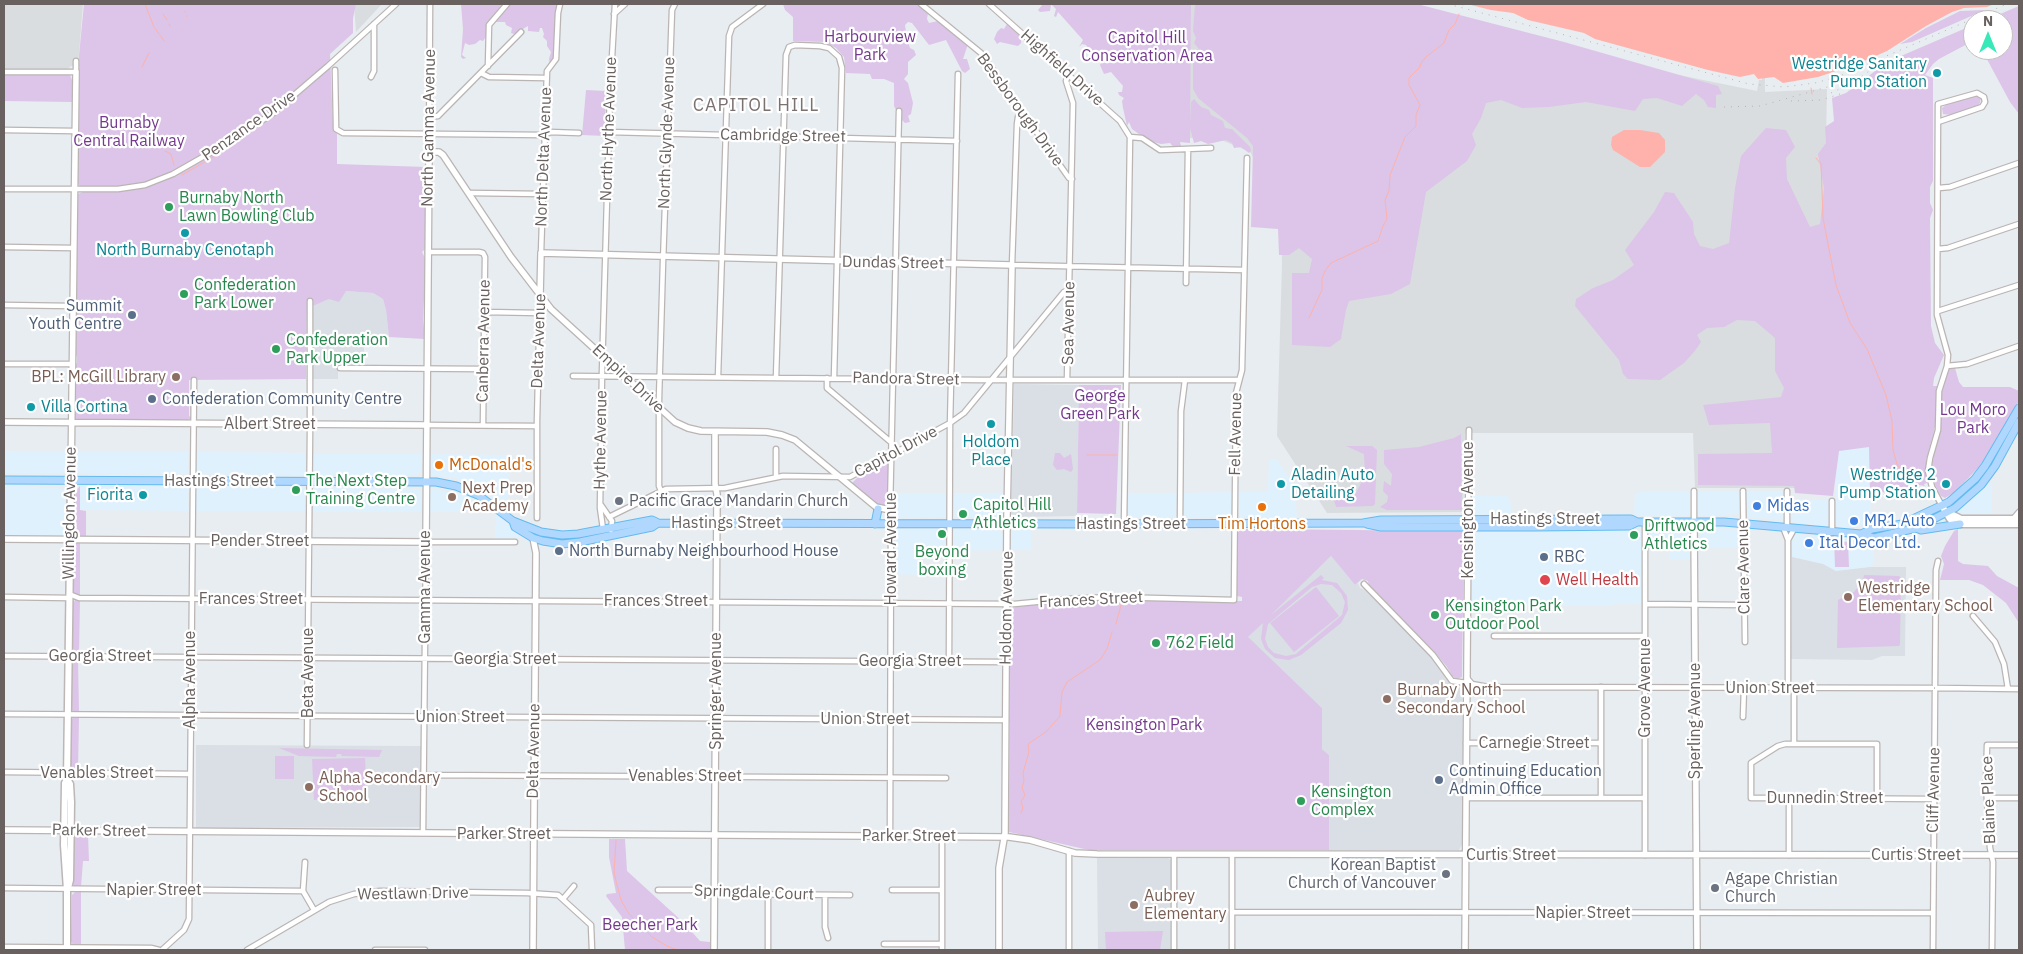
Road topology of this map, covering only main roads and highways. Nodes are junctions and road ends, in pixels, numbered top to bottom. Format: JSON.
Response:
{"nodes":[{"id":1,"x":2019,"y":408,"type":"edge"},
{"id":2,"x":2019,"y":422,"type":"edge"},
{"id":3,"x":4,"y":480,"type":"edge"},
{"id":4,"x":71,"y":480,"type":"junction"},
{"id":5,"x":878,"y":509,"type":"road end"},
{"id":6,"x":1944,"y":509,"type":"junction"},
{"id":7,"x":2016,"y":519,"type":"edge"},
{"id":8,"x":513,"y":521,"type":"junction"},
{"id":9,"x":1637,"y":522,"type":"junction"},
{"id":10,"x":658,"y":523,"type":"junction"},
{"id":11,"x":1363,"y":523,"type":"junction"},
{"id":12,"x":875,"y":524,"type":"junction"},
{"id":13,"x":1960,"y":524,"type":"junction"},
{"id":14,"x":2019,"y":524,"type":"edge"},
{"id":15,"x":1916,"y":528,"type":"junction"},
{"id":16,"x":1861,"y":534,"type":"junction"},
{"id":17,"x":67,"y":949,"type":"edge"}],
"edges":[{"from":1,"to":6,"type":"main road"},
{"from":2,"to":6,"type":"main road"},
{"from":3,"to":4,"type":"main road","name":"Hastings Street"},
{"from":4,"to":8,"type":"main road","name":"Hastings Street"},
{"from":4,"to":17,"type":"main road","name":"Willingdon Avenue"},
{"from":5,"to":12,"type":"main road"},
{"from":6,"to":7,"type":"main road"},
{"from":6,"to":13,"type":"main road"},
{"from":6,"to":15,"type":"main road","name":"Hastings Street"},
{"from":6,"to":16,"type":"main road","name":"Hastings Street"},
{"from":8,"to":10,"type":"main road","name":"Hastings Street"},
{"from":8,"to":10,"type":"main road","name":"Hastings Street"},
{"from":9,"to":11,"type":"main road","name":"Hastings Street"},
{"from":9,"to":11,"type":"main road","name":"Hastings Street"},
{"from":9,"to":16,"type":"main road","name":"Hastings Street"},
{"from":10,"to":12,"type":"main road","name":"Hastings Street"},
{"from":11,"to":12,"type":"main road","name":"Hastings Street"},
{"from":13,"to":14,"type":"main road"},
{"from":13,"to":15,"type":"main road"},
{"from":15,"to":16,"type":"main road","name":"Hastings Street"}]}
